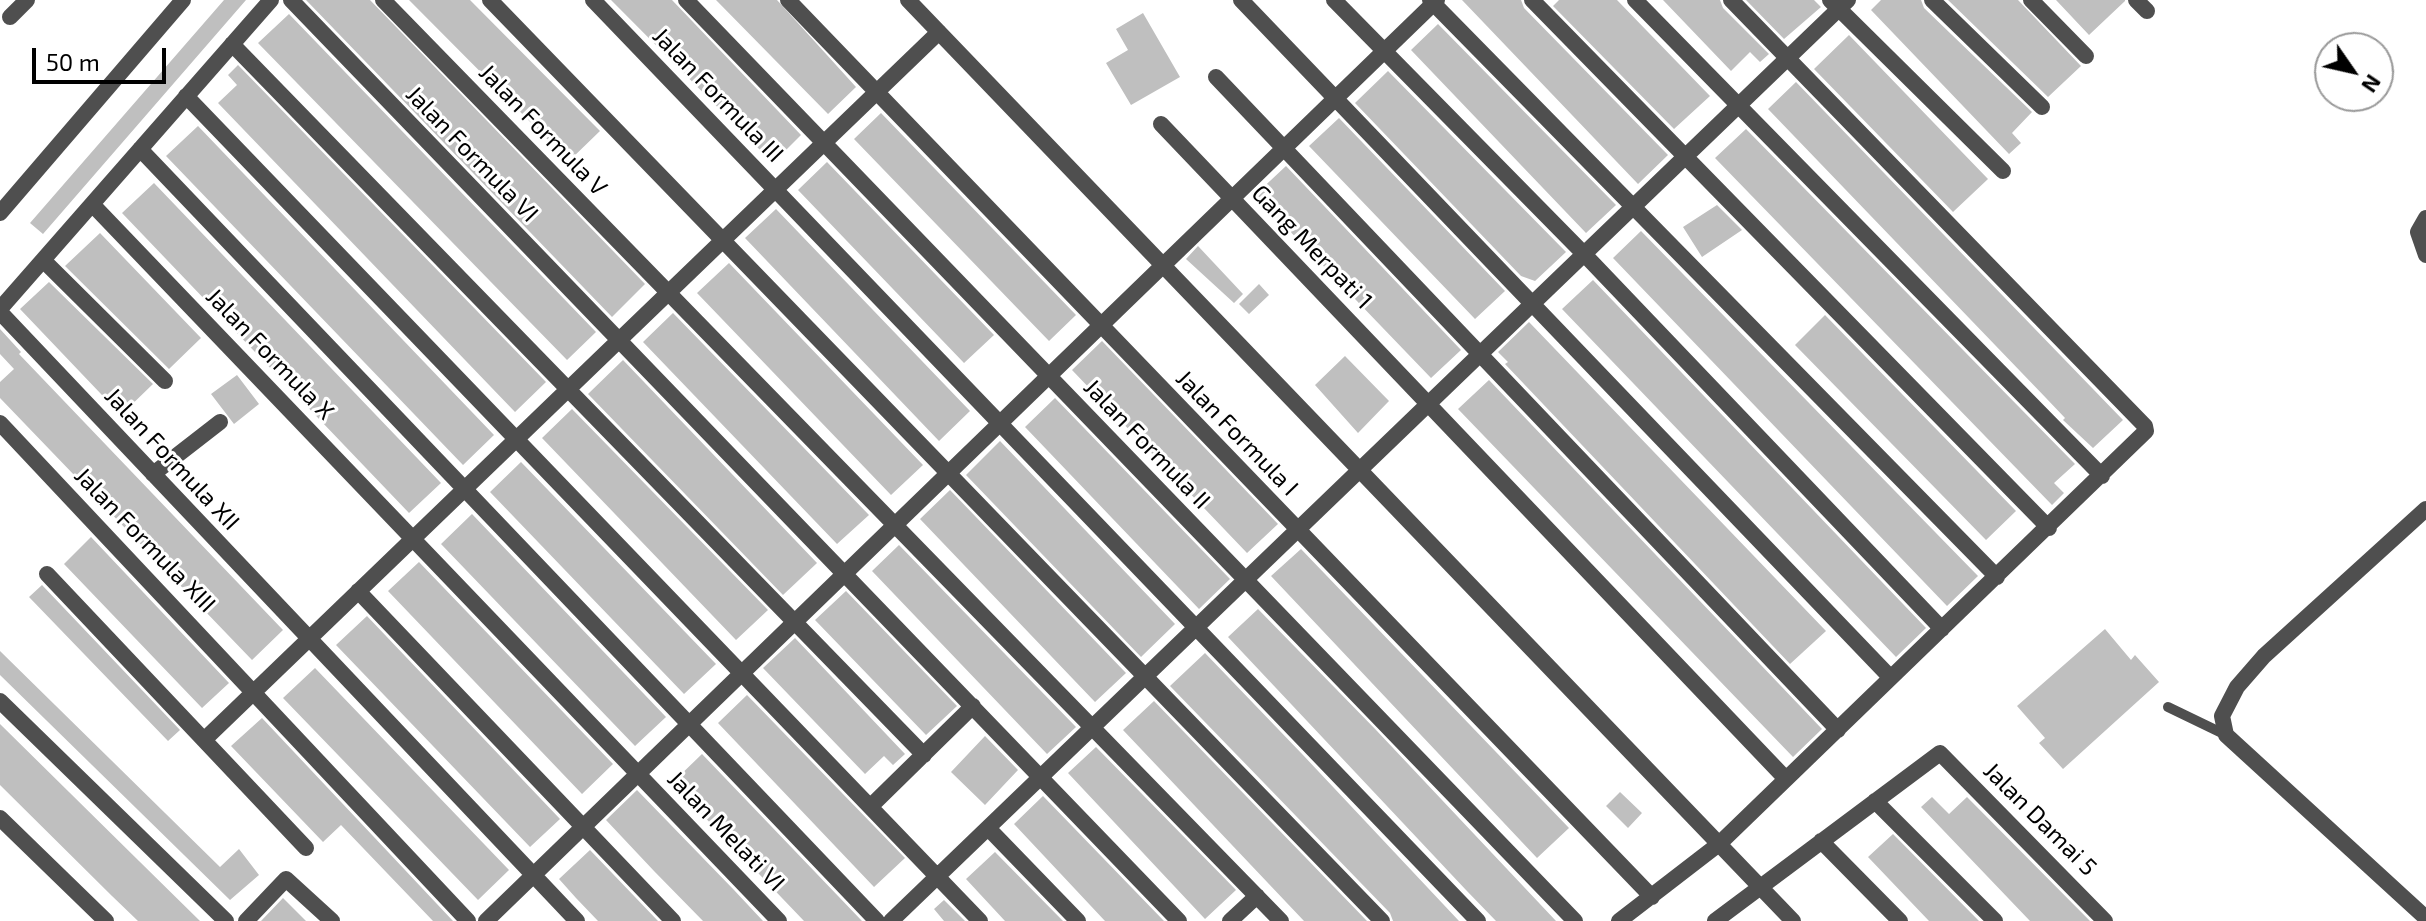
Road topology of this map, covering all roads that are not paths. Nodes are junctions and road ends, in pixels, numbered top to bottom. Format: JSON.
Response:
{"nodes":[{"id":1,"x":27,"y":0,"type":"edge"},
{"id":2,"x":183,"y":0,"type":"edge"},
{"id":3,"x":271,"y":0,"type":"edge"},
{"id":4,"x":291,"y":0,"type":"edge"},
{"id":5,"x":383,"y":0,"type":"edge"},
{"id":6,"x":490,"y":0,"type":"edge"},
{"id":7,"x":593,"y":0,"type":"edge"},
{"id":8,"x":686,"y":0,"type":"edge"},
{"id":9,"x":788,"y":0,"type":"edge"},
{"id":10,"x":908,"y":0,"type":"edge"},
{"id":11,"x":1241,"y":0,"type":"edge"},
{"id":12,"x":1334,"y":0,"type":"edge"},
{"id":13,"x":1532,"y":0,"type":"edge"},
{"id":14,"x":1635,"y":0,"type":"edge"},
{"id":15,"x":1731,"y":0,"type":"edge"},
{"id":16,"x":1932,"y":0,"type":"edge"},
{"id":17,"x":2031,"y":0,"type":"edge"},
{"id":18,"x":1433,"y":1,"type":"edge"},
{"id":19,"x":1839,"y":3,"type":"edge"},
{"id":20,"x":10,"y":17,"type":"dead end"},
{"id":21,"x":939,"y":32,"type":"junction"},
{"id":22,"x":232,"y":44,"type":"junction"},
{"id":23,"x":1385,"y":52,"type":"junction"},
{"id":24,"x":2086,"y":56,"type":"dead end"},
{"id":25,"x":1787,"y":60,"type":"junction"},
{"id":26,"x":1216,"y":77,"type":"dead end"},
{"id":27,"x":877,"y":92,"type":"junction"},
{"id":28,"x":186,"y":96,"type":"junction"},
{"id":29,"x":1336,"y":99,"type":"junction"},
{"id":30,"x":1738,"y":107,"type":"junction"},
{"id":31,"x":2042,"y":107,"type":"dead end"},
{"id":32,"x":1161,"y":124,"type":"dead end"},
{"id":33,"x":824,"y":143,"type":"junction"},
{"id":34,"x":140,"y":149,"type":"junction"},
{"id":35,"x":1285,"y":149,"type":"junction"},
{"id":36,"x":1687,"y":155,"type":"junction"},
{"id":37,"x":2003,"y":171,"type":"dead end"},
{"id":38,"x":776,"y":189,"type":"junction"},
{"id":39,"x":1233,"y":199,"type":"junction"},
{"id":40,"x":92,"y":204,"type":"junction"},
{"id":41,"x":1635,"y":206,"type":"junction"},
{"id":42,"x":0,"y":213,"type":"edge"},
{"id":43,"x":2426,"y":218,"type":"edge"},
{"id":44,"x":723,"y":240,"type":"junction"},
{"id":45,"x":1585,"y":255,"type":"junction"},
{"id":46,"x":2426,"y":255,"type":"edge"},
{"id":47,"x":43,"y":260,"type":"junction"},
{"id":48,"x":1165,"y":265,"type":"junction"},
{"id":49,"x":668,"y":293,"type":"junction"},
{"id":50,"x":1531,"y":305,"type":"junction"},
{"id":51,"x":0,"y":311,"type":"edge"},
{"id":52,"x":1102,"y":326,"type":"junction"},
{"id":53,"x":619,"y":340,"type":"junction"},
{"id":54,"x":1480,"y":355,"type":"junction"},
{"id":55,"x":1049,"y":376,"type":"junction"},
{"id":56,"x":165,"y":381,"type":"dead end"},
{"id":57,"x":567,"y":390,"type":"junction"},
{"id":58,"x":1429,"y":404,"type":"junction"},
{"id":59,"x":220,"y":422,"type":"dead end"},
{"id":60,"x":0,"y":423,"type":"edge"},
{"id":61,"x":1001,"y":424,"type":"junction"},
{"id":62,"x":517,"y":439,"type":"junction"},
{"id":63,"x":1360,"y":470,"type":"junction"},
{"id":64,"x":949,"y":473,"type":"junction"},
{"id":65,"x":153,"y":474,"type":"junction"},
{"id":66,"x":2102,"y":476,"type":"junction"},
{"id":67,"x":465,"y":488,"type":"junction"},
{"id":68,"x":2426,"y":509,"type":"edge"},
{"id":69,"x":895,"y":525,"type":"junction"},
{"id":70,"x":2049,"y":528,"type":"junction"},
{"id":71,"x":1297,"y":531,"type":"junction"},
{"id":72,"x":413,"y":539,"type":"junction"},
{"id":73,"x":47,"y":574,"type":"dead end"},
{"id":74,"x":845,"y":574,"type":"junction"},
{"id":75,"x":1997,"y":577,"type":"junction"},
{"id":76,"x":1245,"y":581,"type":"junction"},
{"id":77,"x":358,"y":591,"type":"junction"},
{"id":78,"x":794,"y":624,"type":"junction"},
{"id":79,"x":1195,"y":628,"type":"junction"},
{"id":80,"x":1942,"y":629,"type":"junction"},
{"id":81,"x":309,"y":638,"type":"junction"},
{"id":82,"x":743,"y":673,"type":"junction"},
{"id":83,"x":1144,"y":677,"type":"junction"},
{"id":84,"x":1890,"y":677,"type":"junction"},
{"id":85,"x":255,"y":691,"type":"junction"},
{"id":86,"x":0,"y":701,"type":"edge"},
{"id":87,"x":973,"y":706,"type":"junction"},
{"id":88,"x":2168,"y":707,"type":"dead end"},
{"id":89,"x":690,"y":724,"type":"junction"},
{"id":90,"x":1091,"y":729,"type":"junction"},
{"id":91,"x":1838,"y":730,"type":"junction"},
{"id":92,"x":2226,"y":735,"type":"junction"},
{"id":93,"x":204,"y":740,"type":"junction"},
{"id":94,"x":924,"y":755,"type":"junction"},
{"id":95,"x":638,"y":774,"type":"junction"},
{"id":96,"x":1039,"y":778,"type":"junction"},
{"id":97,"x":1786,"y":779,"type":"junction"},
{"id":98,"x":1875,"y":801,"type":"junction"},
{"id":99,"x":872,"y":805,"type":"junction"},
{"id":100,"x":0,"y":818,"type":"edge"},
{"id":101,"x":584,"y":827,"type":"junction"},
{"id":102,"x":988,"y":828,"type":"junction"},
{"id":103,"x":1821,"y":841,"type":"junction"},
{"id":104,"x":306,"y":848,"type":"dead end"},
{"id":105,"x":1725,"y":850,"type":"junction"},
{"id":106,"x":534,"y":875,"type":"junction"},
{"id":107,"x":937,"y":877,"type":"junction"},
{"id":108,"x":1762,"y":889,"type":"junction"},
{"id":109,"x":1257,"y":896,"type":"junction"},
{"id":110,"x":1652,"y":897,"type":"junction"},
{"id":111,"x":2426,"y":918,"type":"edge"},
{"id":112,"x":106,"y":921,"type":"edge"},
{"id":113,"x":226,"y":921,"type":"edge"},
{"id":114,"x":246,"y":921,"type":"edge"},
{"id":115,"x":332,"y":921,"type":"edge"},
{"id":116,"x":468,"y":921,"type":"edge"},
{"id":117,"x":486,"y":921,"type":"edge"},
{"id":118,"x":577,"y":921,"type":"edge"},
{"id":119,"x":673,"y":921,"type":"edge"},
{"id":120,"x":779,"y":921,"type":"edge"},
{"id":121,"x":877,"y":921,"type":"edge"},
{"id":122,"x":891,"y":921,"type":"edge"},
{"id":123,"x":980,"y":921,"type":"edge"},
{"id":124,"x":1078,"y":921,"type":"edge"},
{"id":125,"x":1179,"y":921,"type":"edge"},
{"id":126,"x":1230,"y":921,"type":"edge"},
{"id":127,"x":1281,"y":921,"type":"edge"},
{"id":128,"x":1382,"y":921,"type":"edge"},
{"id":129,"x":1478,"y":921,"type":"edge"},
{"id":130,"x":1575,"y":921,"type":"edge"},
{"id":131,"x":1619,"y":921,"type":"edge"},
{"id":132,"x":1715,"y":921,"type":"edge"},
{"id":133,"x":1793,"y":921,"type":"edge"},
{"id":134,"x":1900,"y":921,"type":"edge"},
{"id":135,"x":1995,"y":921,"type":"edge"},
{"id":136,"x":2105,"y":921,"type":"edge"}],
"edges":[{"from":1,"to":20,"type":"street"},
{"from":2,"to":42,"type":"street"},
{"from":3,"to":22,"type":"street"},
{"from":4,"to":53,"type":"street","name":"Jalan Formula VI"},
{"from":5,"to":49,"type":"street","name":"Jalan Formula V"},
{"from":6,"to":44,"type":"street"},
{"from":7,"to":38,"type":"street","name":"Jalan Formula III"},
{"from":8,"to":33,"type":"street","name":"Jalan Formula II"},
{"from":9,"to":27,"type":"street","name":"Jalan Formula I"},
{"from":10,"to":21,"type":"street"},
{"from":11,"to":29,"type":"street"},
{"from":12,"to":23,"type":"street"},
{"from":13,"to":36,"type":"street"},
{"from":14,"to":30,"type":"street"},
{"from":15,"to":25,"type":"street"},
{"from":16,"to":31,"type":"street"},
{"from":17,"to":24,"type":"street"},
{"from":18,"to":23,"type":"street"},
{"from":18,"to":41,"type":"street"},
{"from":19,"to":25,"type":"street"},
{"from":19,"to":37,"type":"street"},
{"from":21,"to":27,"type":"street"},
{"from":21,"to":48,"type":"street"},
{"from":22,"to":28,"type":"street"},
{"from":22,"to":57,"type":"street"},
{"from":23,"to":29,"type":"street"},
{"from":23,"to":45,"type":"street"},
{"from":25,"to":30,"type":"street"},
{"from":25,"to":66,"type":"street"},
{"from":26,"to":35,"type":"street"},
{"from":27,"to":33,"type":"street"},
{"from":27,"to":52,"type":"street","name":"Jalan Formula I"},
{"from":28,"to":34,"type":"street"},
{"from":28,"to":62,"type":"street"},
{"from":29,"to":35,"type":"street"},
{"from":29,"to":50,"type":"street"},
{"from":30,"to":36,"type":"street"},
{"from":30,"to":66,"type":"street"},
{"from":32,"to":39,"type":"street","name":"Gang Merpati 1"},
{"from":33,"to":38,"type":"street"},
{"from":33,"to":55,"type":"street","name":"Jalan Formula II"},
{"from":34,"to":40,"type":"street"},
{"from":34,"to":67,"type":"street"},
{"from":35,"to":39,"type":"street"},
{"from":35,"to":54,"type":"street"},
{"from":36,"to":41,"type":"street"},
{"from":36,"to":70,"type":"street"},
{"from":38,"to":44,"type":"street"},
{"from":38,"to":61,"type":"street","name":"Jalan Formula III"},
{"from":39,"to":48,"type":"street"},
{"from":39,"to":58,"type":"street","name":"Gang Merpati 1"},
{"from":40,"to":47,"type":"street"},
{"from":40,"to":72,"type":"street","name":"Jalan Formula X"},
{"from":41,"to":45,"type":"street"},
{"from":41,"to":75,"type":"street"},
{"from":43,"to":46,"type":"street"},
{"from":44,"to":49,"type":"street"},
{"from":44,"to":64,"type":"street"},
{"from":45,"to":50,"type":"street"},
{"from":45,"to":80,"type":"street"},
{"from":47,"to":51,"type":"street"},
{"from":47,"to":56,"type":"street"},
{"from":48,"to":52,"type":"street"},
{"from":48,"to":63,"type":"street"},
{"from":49,"to":53,"type":"street"},
{"from":49,"to":69,"type":"street","name":"Jalan Formula V"},
{"from":50,"to":54,"type":"street"},
{"from":50,"to":84,"type":"street"},
{"from":51,"to":65,"type":"street","name":"Jalan Formula XII"},
{"from":52,"to":55,"type":"street"},
{"from":52,"to":71,"type":"street","name":"Jalan Formula I"},
{"from":53,"to":57,"type":"street"},
{"from":53,"to":74,"type":"street","name":"Jalan Formula VI"},
{"from":54,"to":58,"type":"street"},
{"from":54,"to":91,"type":"street"},
{"from":55,"to":61,"type":"street"},
{"from":55,"to":76,"type":"street","name":"Jalan Formula II"},
{"from":57,"to":62,"type":"street"},
{"from":57,"to":78,"type":"street"},
{"from":58,"to":63,"type":"street"},
{"from":58,"to":97,"type":"street","name":"Gang Merpati 1"},
{"from":59,"to":65,"type":"street"},
{"from":60,"to":85,"type":"street","name":"Jalan Formula XIII"},
{"from":61,"to":64,"type":"street"},
{"from":61,"to":79,"type":"street","name":"Jalan Formula III"},
{"from":62,"to":67,"type":"street"},
{"from":62,"to":82,"type":"street"},
{"from":63,"to":71,"type":"street"},
{"from":63,"to":105,"type":"street"},
{"from":64,"to":69,"type":"street"},
{"from":64,"to":83,"type":"street"},
{"from":65,"to":81,"type":"street","name":"Jalan Formula XII"},
{"from":66,"to":70,"type":"street"},
{"from":67,"to":72,"type":"street"},
{"from":67,"to":89,"type":"street"},
{"from":68,"to":92,"type":"street"},
{"from":69,"to":74,"type":"street"},
{"from":69,"to":90,"type":"street","name":"Jalan Formula V"},
{"from":70,"to":75,"type":"street"},
{"from":71,"to":76,"type":"street"},
{"from":71,"to":110,"type":"street","name":"Jalan Formula I"},
{"from":72,"to":77,"type":"street"},
{"from":72,"to":95,"type":"street","name":"Jalan Formula X"},
{"from":73,"to":93,"type":"street"},
{"from":74,"to":78,"type":"street"},
{"from":74,"to":87,"type":"street","name":"Jalan Formula VI"},
{"from":75,"to":80,"type":"street"},
{"from":76,"to":79,"type":"street"},
{"from":76,"to":130,"type":"street","name":"Jalan Formula II"},
{"from":77,"to":81,"type":"street"},
{"from":77,"to":101,"type":"street"},
{"from":78,"to":82,"type":"street"},
{"from":78,"to":94,"type":"street"},
{"from":79,"to":83,"type":"street"},
{"from":79,"to":129,"type":"street","name":"Jalan Formula III"},
{"from":80,"to":84,"type":"street"},
{"from":81,"to":85,"type":"street"},
{"from":81,"to":106,"type":"street","name":"Jalan Formula XII"},
{"from":82,"to":89,"type":"street"},
{"from":82,"to":99,"type":"street"},
{"from":83,"to":90,"type":"street"},
{"from":83,"to":128,"type":"street"},
{"from":84,"to":91,"type":"street"},
{"from":85,"to":93,"type":"street"},
{"from":85,"to":116,"type":"street","name":"Jalan Formula XIII"},
{"from":86,"to":113,"type":"street"},
{"from":87,"to":94,"type":"street"},
{"from":87,"to":96,"type":"street","name":"Jalan Formula VI"},
{"from":88,"to":92,"type":"lane"},
{"from":89,"to":95,"type":"street"},
{"from":89,"to":121,"type":"street"},
{"from":90,"to":96,"type":"street"},
{"from":90,"to":109,"type":"street","name":"Jalan Formula V"},
{"from":91,"to":97,"type":"street"},
{"from":92,"to":111,"type":"street"},
{"from":93,"to":104,"type":"street"},
{"from":94,"to":99,"type":"street"},
{"from":95,"to":101,"type":"street"},
{"from":95,"to":120,"type":"street","name":"Jalan Melati VI"},
{"from":96,"to":102,"type":"street"},
{"from":96,"to":125,"type":"street","name":"Jalan Formula VI"},
{"from":97,"to":105,"type":"street"},
{"from":98,"to":103,"type":"street"},
{"from":98,"to":135,"type":"street"},
{"from":98,"to":136,"type":"street","name":"Jalan Damai 5"},
{"from":99,"to":107,"type":"street"},
{"from":100,"to":112,"type":"street"},
{"from":101,"to":106,"type":"street"},
{"from":101,"to":119,"type":"street"},
{"from":102,"to":107,"type":"street"},
{"from":102,"to":124,"type":"street"},
{"from":103,"to":108,"type":"street"},
{"from":103,"to":134,"type":"street"},
{"from":105,"to":108,"type":"street"},
{"from":105,"to":110,"type":"street"},
{"from":106,"to":117,"type":"street"},
{"from":106,"to":118,"type":"street","name":"Jalan Formula XII"},
{"from":107,"to":122,"type":"street"},
{"from":107,"to":123,"type":"street"},
{"from":108,"to":132,"type":"street"},
{"from":108,"to":133,"type":"street"},
{"from":109,"to":126,"type":"street"},
{"from":109,"to":127,"type":"street","name":"Jalan Formula V"},
{"from":110,"to":131,"type":"street"},
{"from":114,"to":115,"type":"street"}]}
